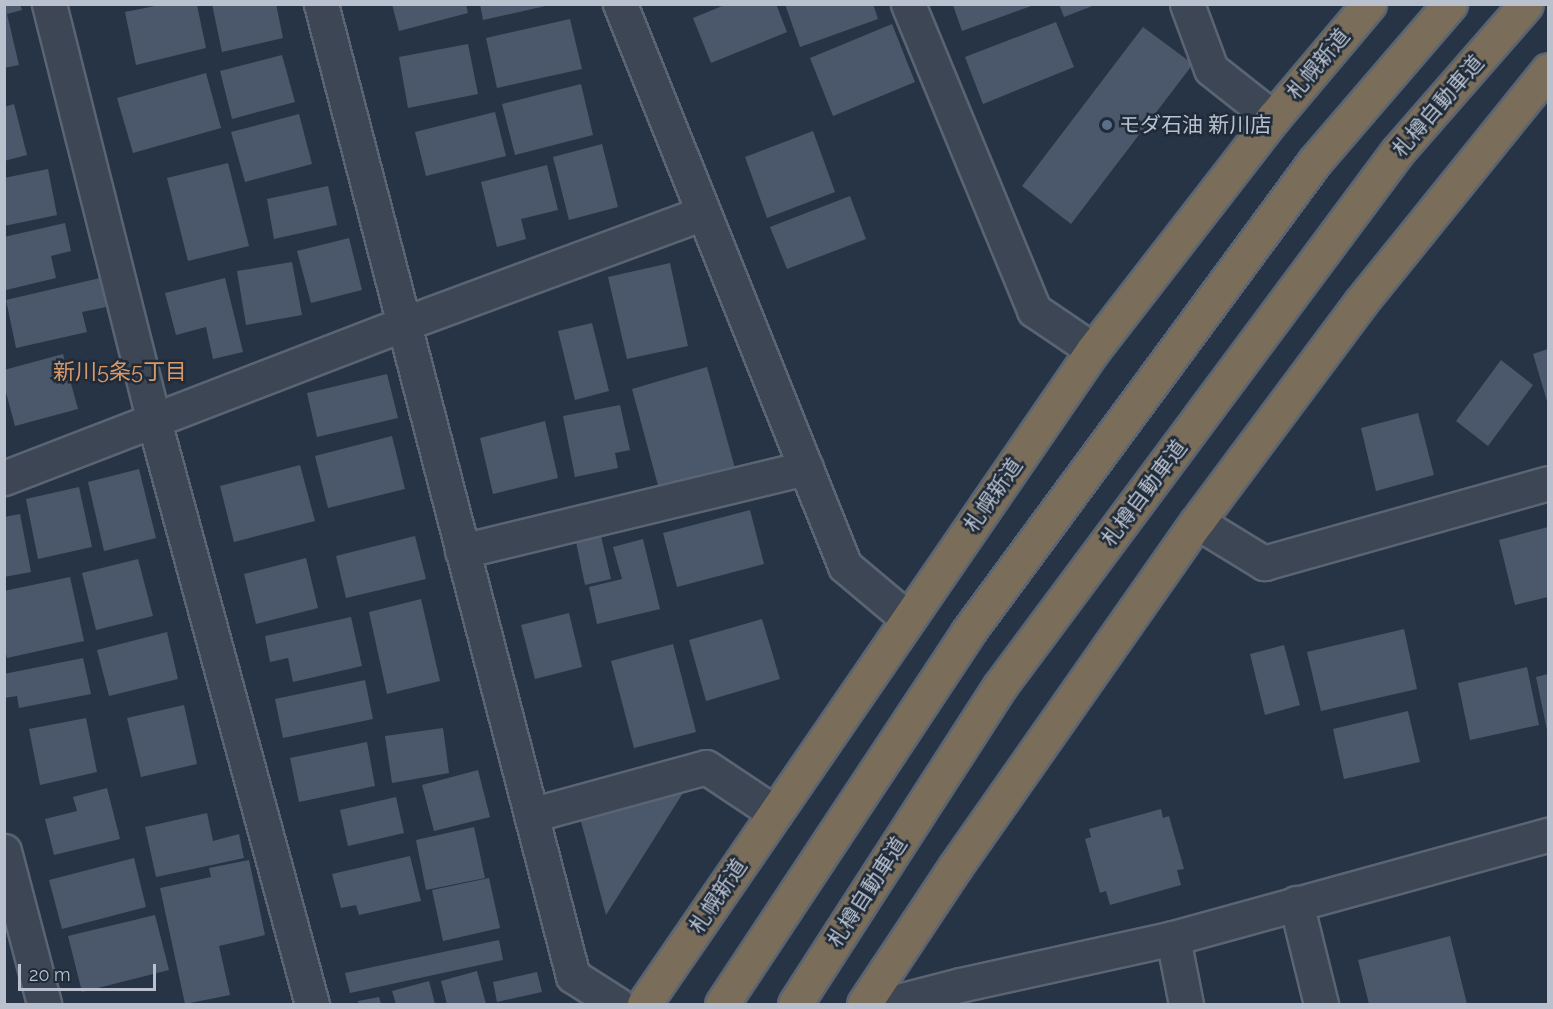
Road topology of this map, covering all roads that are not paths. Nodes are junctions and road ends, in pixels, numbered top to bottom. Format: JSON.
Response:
{"nodes":[{"id":1,"x":49,"y":4,"type":"edge"},
{"id":2,"x":321,"y":4,"type":"edge"},
{"id":3,"x":620,"y":4,"type":"edge"},
{"id":4,"x":908,"y":4,"type":"edge"},
{"id":5,"x":1187,"y":4,"type":"edge"},
{"id":6,"x":1369,"y":4,"type":"edge"},
{"id":7,"x":1450,"y":4,"type":"edge"},
{"id":8,"x":1526,"y":4,"type":"edge"},
{"id":9,"x":1548,"y":70,"type":"edge"},
{"id":10,"x":1273,"y":118,"type":"junction"},
{"id":11,"x":703,"y":213,"type":"junction"},
{"id":12,"x":403,"y":324,"type":"junction"},
{"id":13,"x":1093,"y":350,"type":"junction"},
{"id":14,"x":154,"y":421,"type":"junction"},
{"id":15,"x":806,"y":468,"type":"junction"},
{"id":16,"x":4,"y":478,"type":"edge"},
{"id":17,"x":1548,"y":483,"type":"edge"},
{"id":18,"x":1197,"y":522,"type":"junction"},
{"id":19,"x":462,"y":550,"type":"junction"},
{"id":20,"x":908,"y":619,"type":"junction"},
{"id":21,"x":775,"y":813,"type":"junction"},
{"id":22,"x":531,"y":815,"type":"junction"},
{"id":23,"x":1548,"y":835,"type":"edge"},
{"id":24,"x":4,"y":851,"type":"edge"},
{"id":25,"x":1296,"y":903,"type":"junction"},
{"id":26,"x":1173,"y":938,"type":"junction"},
{"id":27,"x":44,"y":1005,"type":"edge"},
{"id":28,"x":312,"y":1005,"type":"edge"},
{"id":29,"x":617,"y":1005,"type":"edge"},
{"id":30,"x":644,"y":1005,"type":"edge"},
{"id":31,"x":723,"y":1005,"type":"edge"},
{"id":32,"x":795,"y":1005,"type":"edge"},
{"id":33,"x":864,"y":1005,"type":"edge"},
{"id":34,"x":887,"y":1005,"type":"edge"},
{"id":35,"x":1186,"y":1005,"type":"edge"},
{"id":36,"x":1321,"y":1005,"type":"edge"}],
"edges":[{"from":1,"to":14,"type":"street"},
{"from":2,"to":12,"type":"street"},
{"from":3,"to":11,"type":"street"},
{"from":4,"to":13,"type":"street"},
{"from":5,"to":10,"type":"street"},
{"from":6,"to":10,"type":"highway","name":"札幌新道"},
{"from":7,"to":31,"type":"highway"},
{"from":8,"to":32,"type":"highway","name":"札樽自動車道"},
{"from":9,"to":18,"type":"highway"},
{"from":10,"to":13,"type":"highway","name":"札幌新道"},
{"from":11,"to":12,"type":"street"},
{"from":11,"to":15,"type":"street"},
{"from":12,"to":14,"type":"street"},
{"from":12,"to":19,"type":"street"},
{"from":13,"to":20,"type":"highway","name":"札幌新道"},
{"from":14,"to":16,"type":"street"},
{"from":14,"to":28,"type":"street"},
{"from":15,"to":19,"type":"street"},
{"from":15,"to":20,"type":"street"},
{"from":17,"to":18,"type":"street"},
{"from":18,"to":33,"type":"highway"},
{"from":19,"to":22,"type":"street"},
{"from":20,"to":21,"type":"highway","name":"札幌新道"},
{"from":21,"to":22,"type":"street"},
{"from":21,"to":30,"type":"highway","name":"札幌新道"},
{"from":22,"to":29,"type":"street"},
{"from":23,"to":25,"type":"street"},
{"from":24,"to":27,"type":"street"},
{"from":25,"to":26,"type":"street"},
{"from":25,"to":36,"type":"street"},
{"from":26,"to":34,"type":"street"},
{"from":26,"to":35,"type":"street"}]}
